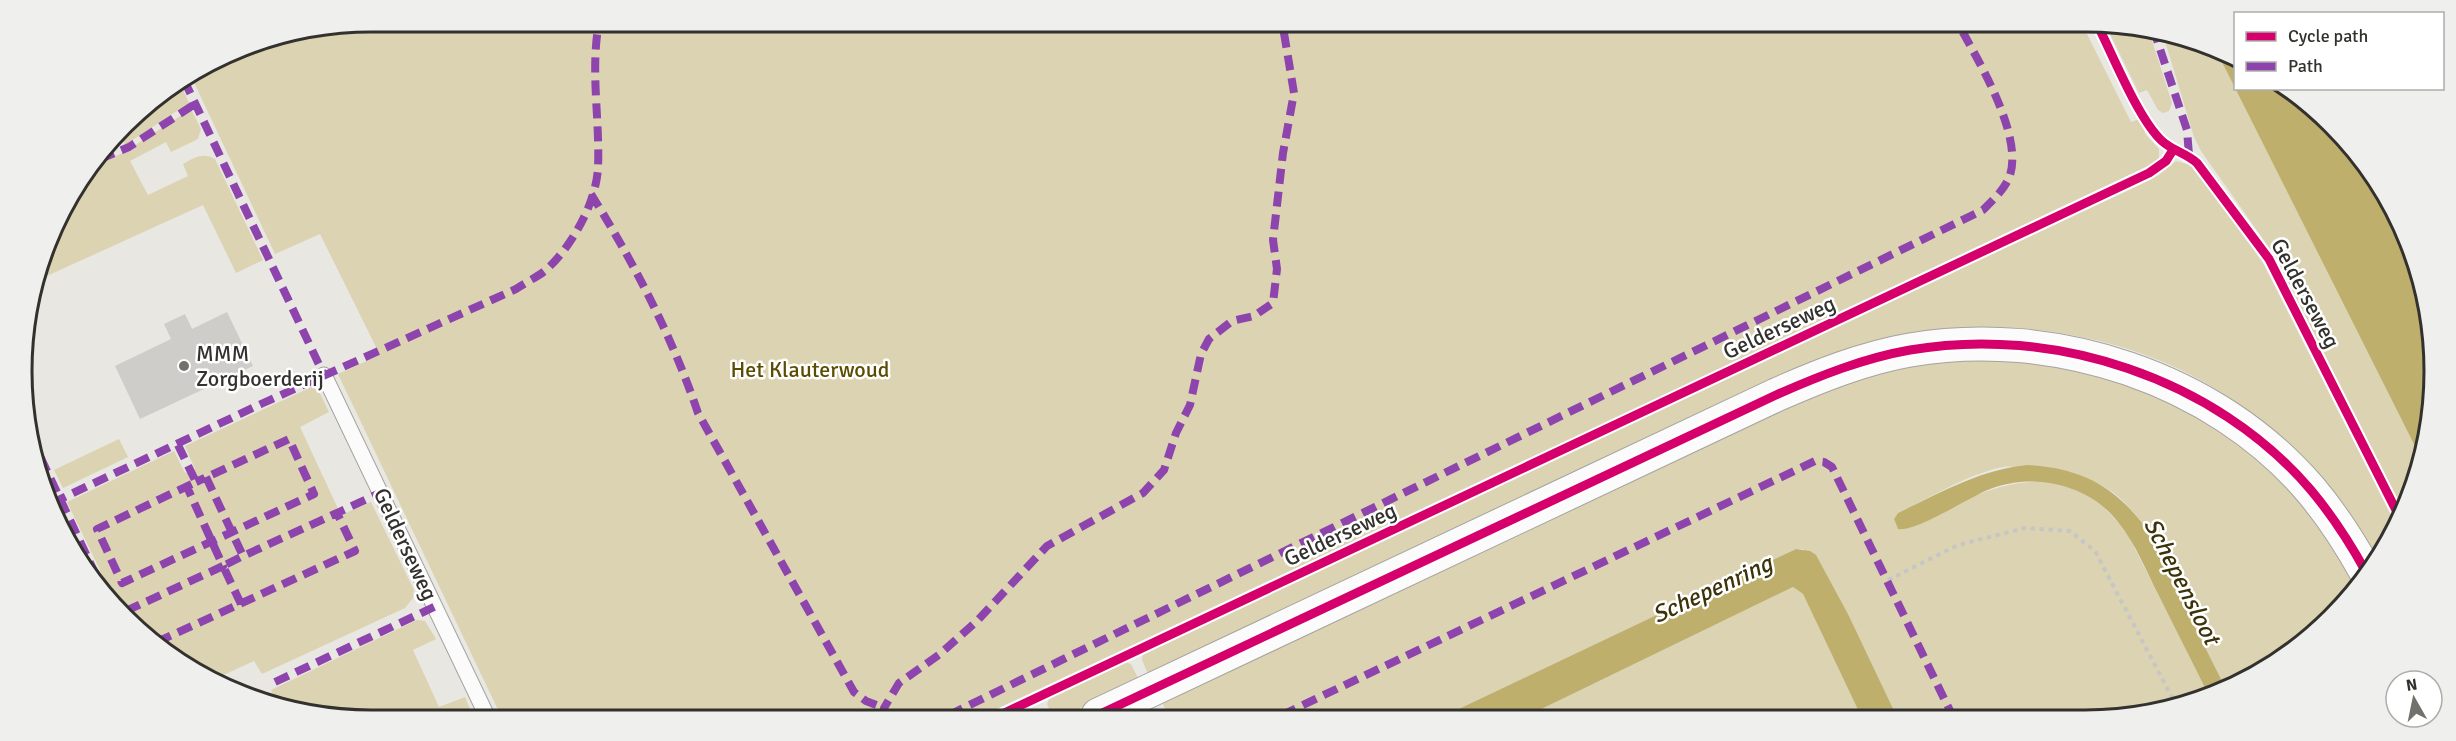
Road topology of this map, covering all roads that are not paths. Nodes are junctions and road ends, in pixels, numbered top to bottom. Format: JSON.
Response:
{"nodes":[{"id":1,"x":324,"y":375,"type":"dead end"},
{"id":2,"x":2362,"y":566,"type":"edge"},
{"id":3,"x":484,"y":710,"type":"edge"},
{"id":4,"x":1109,"y":710,"type":"edge"}],
"edges":[{"from":1,"to":3,"type":"lane","name":"Gelderseweg"},
{"from":2,"to":4,"type":"street"}]}
